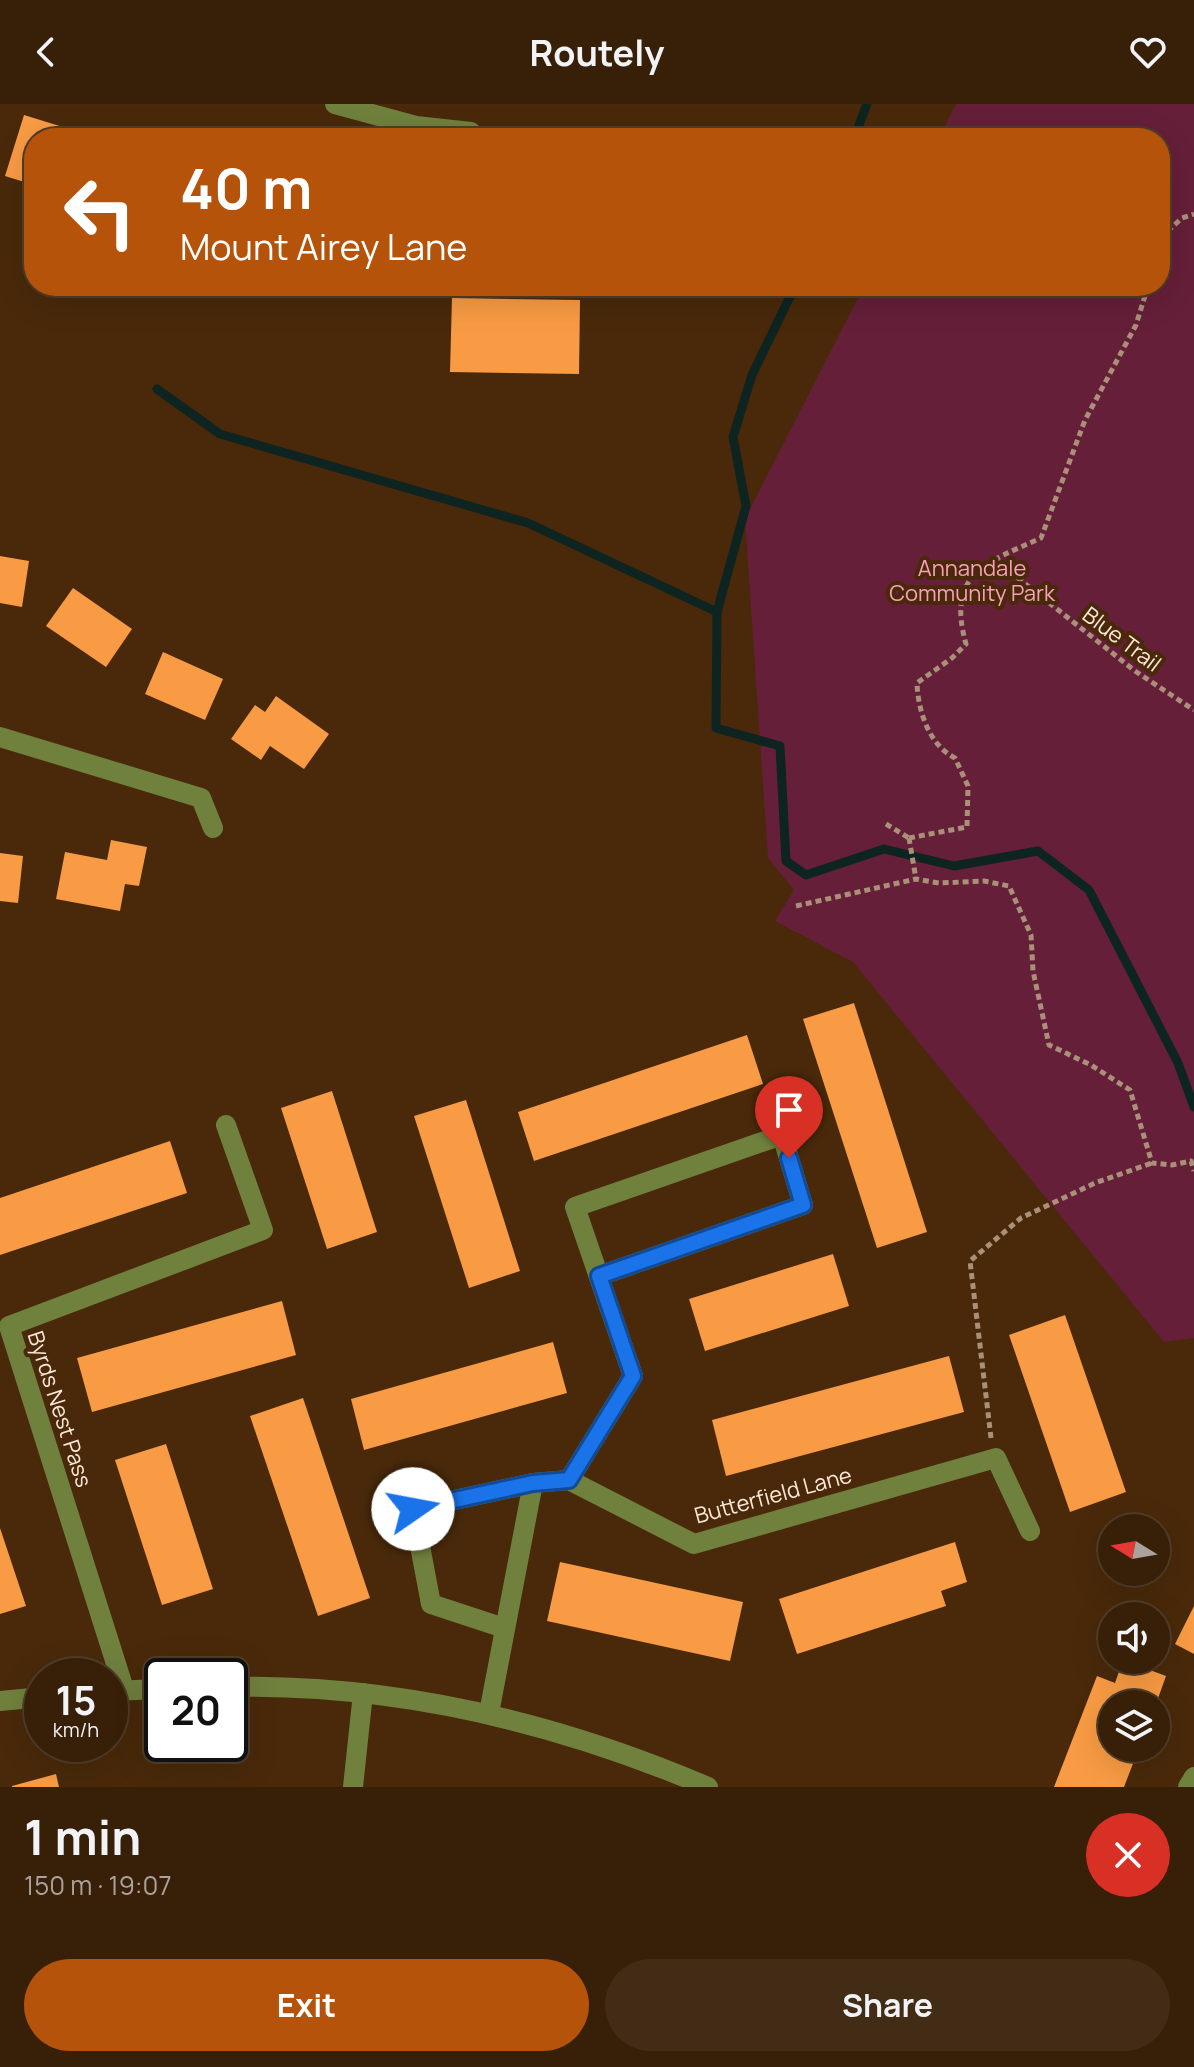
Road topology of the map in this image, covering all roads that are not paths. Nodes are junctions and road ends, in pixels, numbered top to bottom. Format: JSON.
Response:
{"nodes":[{"id":1,"x":335,"y":104,"type":"edge"},
{"id":2,"x":434,"y":128,"type":"edge"},
{"id":3,"x":0,"y":737,"type":"edge"},
{"id":4,"x":213,"y":828,"type":"dead end"},
{"id":5,"x":226,"y":1125,"type":"dead end"},
{"id":6,"x":599,"y":1276,"type":"junction"},
{"id":7,"x":569,"y":1480,"type":"junction"},
{"id":8,"x":533,"y":1483,"type":"junction"},
{"id":9,"x":1030,"y":1531,"type":"dead end"},
{"id":10,"x":504,"y":1628,"type":"junction"},
{"id":11,"x":108,"y":1658,"type":"edge"},
{"id":12,"x":248,"y":1688,"type":"edge"},
{"id":13,"x":363,"y":1693,"type":"junction"},
{"id":14,"x":24,"y":1699,"type":"edge"},
{"id":15,"x":0,"y":1701,"type":"edge"},
{"id":16,"x":489,"y":1713,"type":"junction"},
{"id":17,"x":1194,"y":1777,"type":"edge"},
{"id":18,"x":353,"y":1787,"type":"edge"},
{"id":19,"x":708,"y":1787,"type":"edge"},
{"id":20,"x":1188,"y":1787,"type":"edge"}],
"edges":[{"from":1,"to":2,"type":"street"},
{"from":3,"to":4,"type":"street"},
{"from":5,"to":11,"type":"street","name":"Byrds Nest Pass"},
{"from":6,"to":6,"type":"street"},
{"from":6,"to":7,"type":"street"},
{"from":7,"to":8,"type":"street"},
{"from":7,"to":9,"type":"street","name":"Butterfield Lane"},
{"from":8,"to":10,"type":"street"},
{"from":8,"to":10,"type":"street"},
{"from":10,"to":16,"type":"street"},
{"from":12,"to":13,"type":"street"},
{"from":13,"to":16,"type":"street"},
{"from":13,"to":18,"type":"street"},
{"from":14,"to":15,"type":"street"},
{"from":16,"to":19,"type":"street"},
{"from":17,"to":20,"type":"street"}]}
